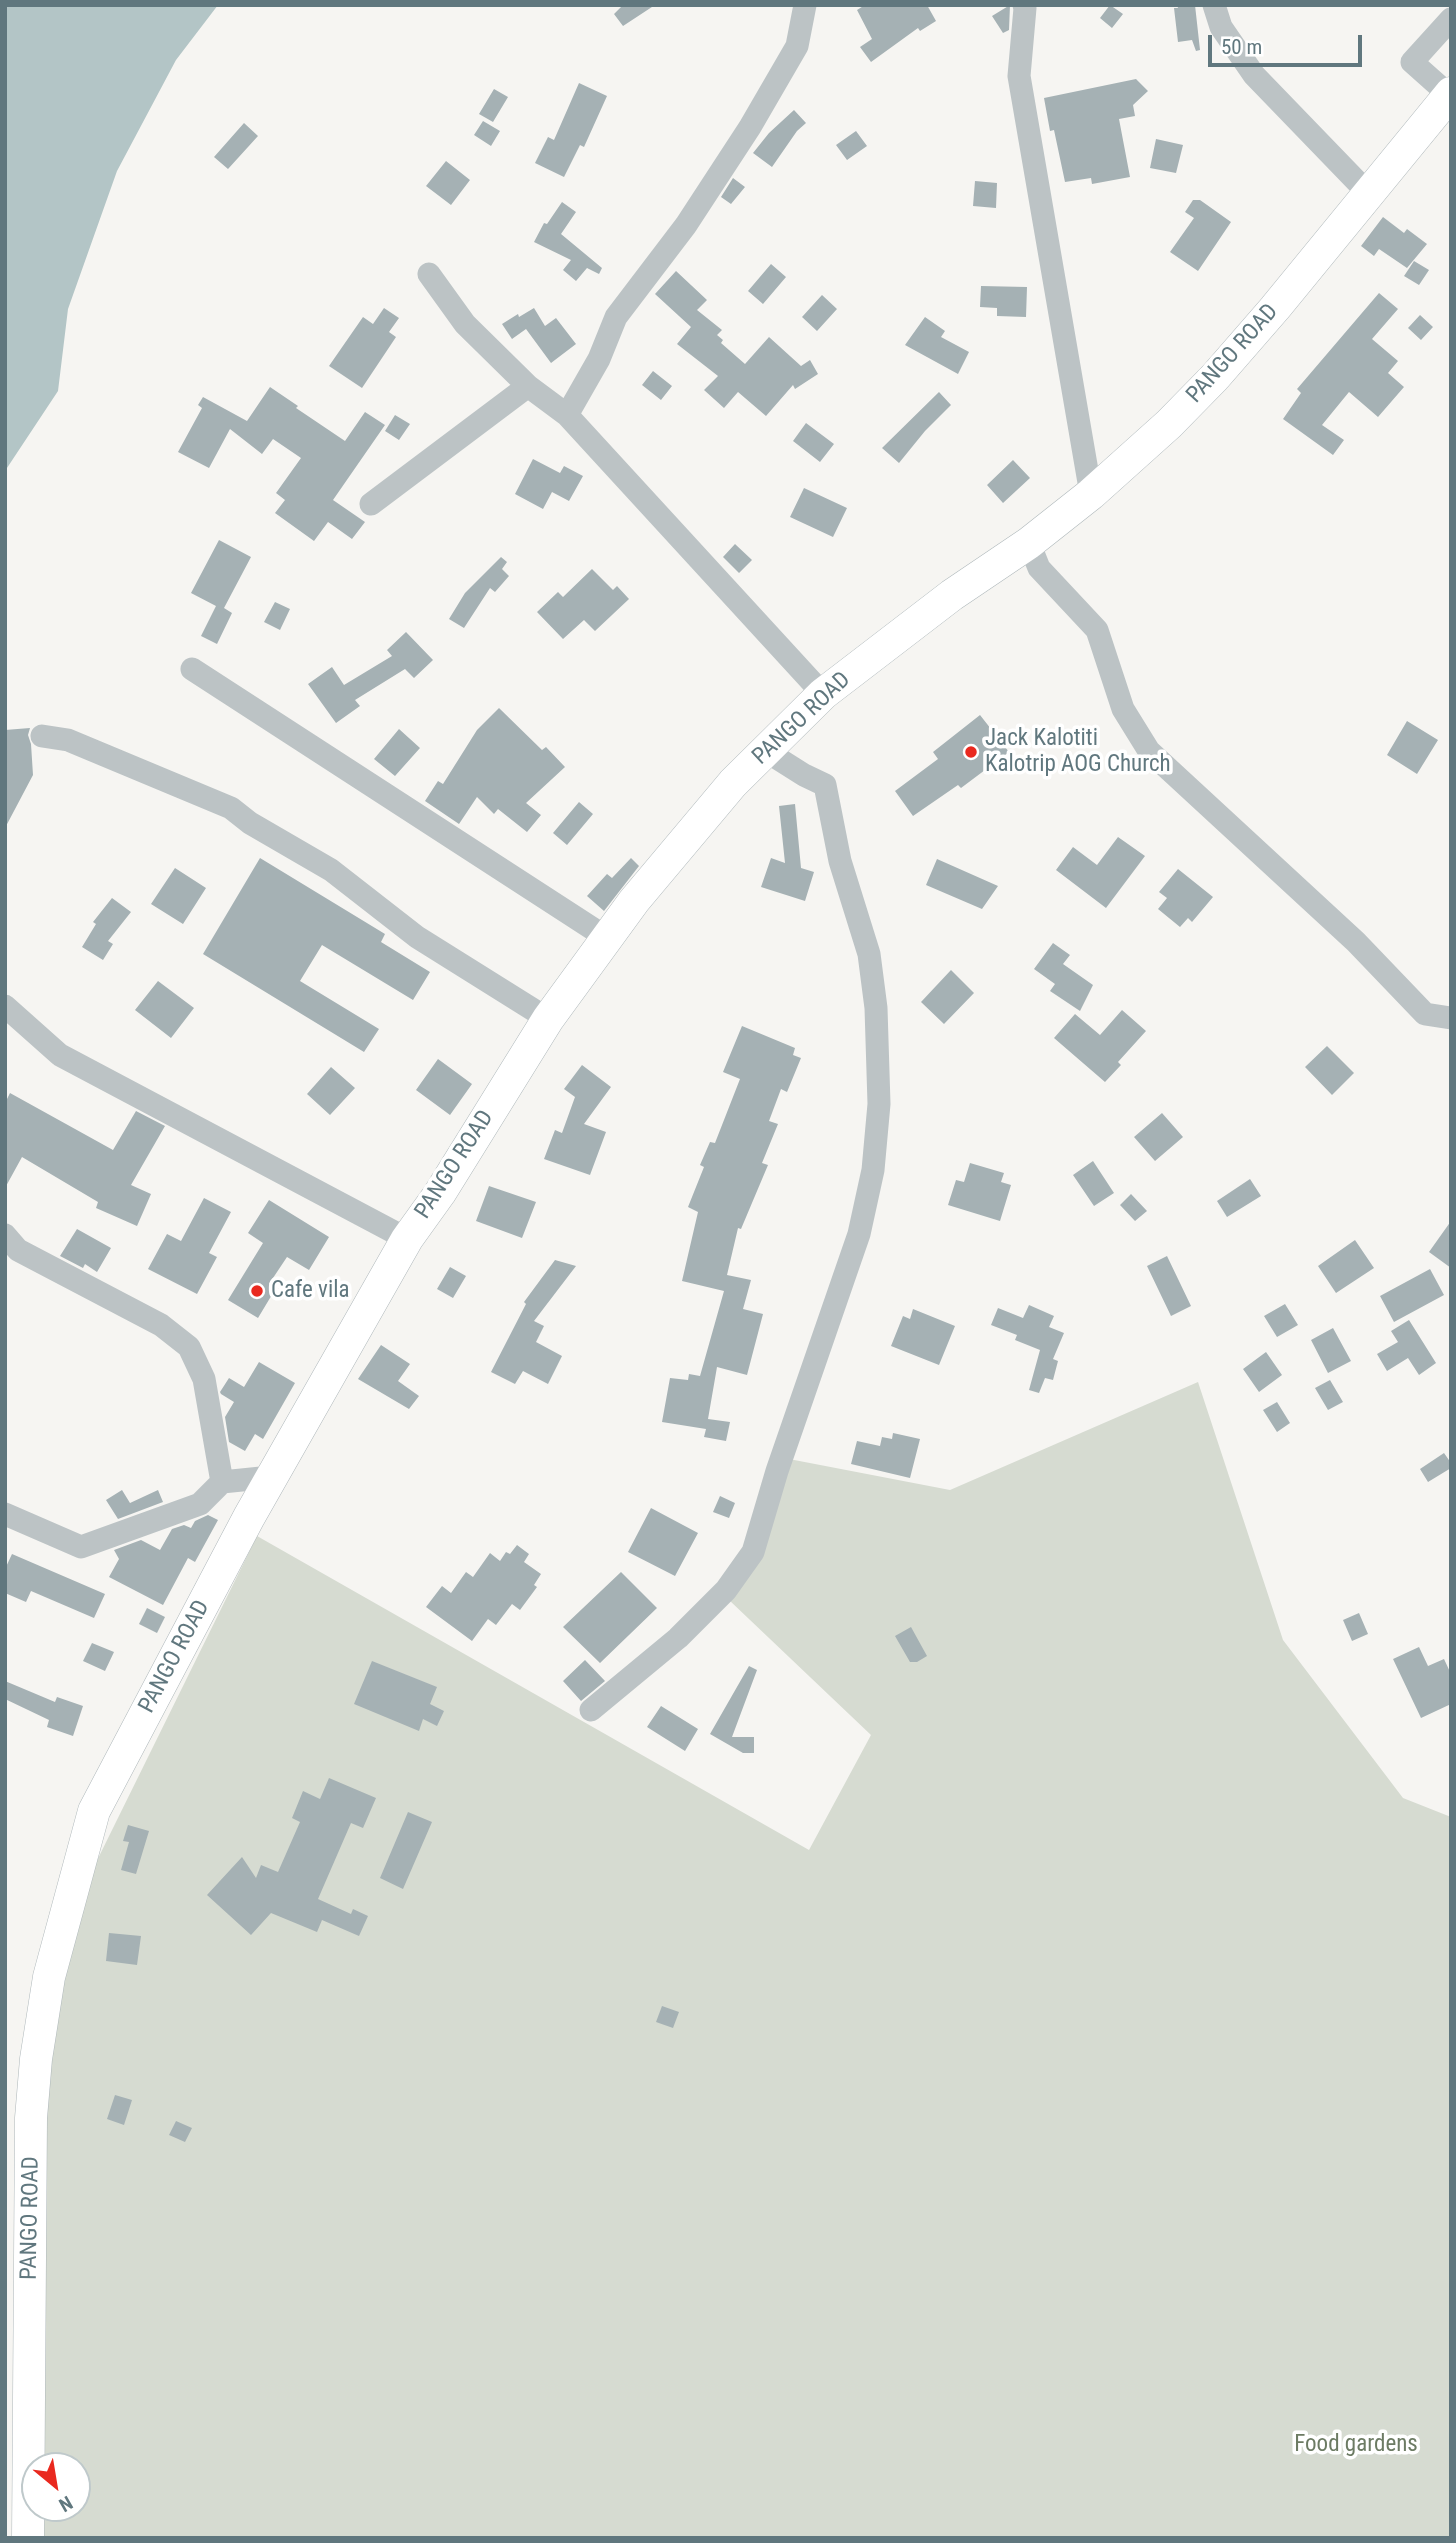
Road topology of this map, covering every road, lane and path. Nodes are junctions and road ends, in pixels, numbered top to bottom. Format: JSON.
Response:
{"nodes":[{"id":1,"x":806,"y":5,"type":"edge"},
{"id":2,"x":1024,"y":5,"type":"edge"},
{"id":3,"x":1214,"y":5,"type":"edge"},
{"id":4,"x":1451,"y":19,"type":"edge"},
{"id":5,"x":1450,"y":94,"type":"edge"},
{"id":6,"x":1368,"y":193,"type":"junction"},
{"id":7,"x":429,"y":274,"type":"dead end"},
{"id":8,"x":528,"y":386,"type":"junction"},
{"id":9,"x":567,"y":415,"type":"junction"},
{"id":10,"x":1091,"y":494,"type":"junction"},
{"id":11,"x":371,"y":504,"type":"dead end"},
{"id":12,"x":1030,"y":543,"type":"junction"},
{"id":13,"x":192,"y":669,"type":"dead end"},
{"id":14,"x":823,"y":694,"type":"junction"},
{"id":15,"x":42,"y":737,"type":"dead end"},
{"id":16,"x":766,"y":751,"type":"junction"},
{"id":17,"x":607,"y":938,"type":"junction"},
{"id":18,"x":5,"y":1006,"type":"edge"},
{"id":19,"x":1451,"y":1018,"type":"edge"},
{"id":20,"x":548,"y":1019,"type":"junction"},
{"id":21,"x":5,"y":1235,"type":"edge"},
{"id":22,"x":407,"y":1239,"type":"junction"},
{"id":23,"x":271,"y":1477,"type":"junction"},
{"id":24,"x":222,"y":1482,"type":"junction"},
{"id":25,"x":5,"y":1514,"type":"edge"},
{"id":26,"x":591,"y":1710,"type":"dead end"},
{"id":27,"x":28,"y":2538,"type":"edge"}],
"edges":[{"from":1,"to":9,"type":"street"},
{"from":2,"to":10,"type":"street"},
{"from":3,"to":6,"type":"street"},
{"from":4,"to":5,"type":"street"},
{"from":5,"to":6,"type":"street","name":"PANGO ROAD"},
{"from":6,"to":10,"type":"street","name":"PANGO ROAD"},
{"from":7,"to":8,"type":"street"},
{"from":8,"to":9,"type":"street"},
{"from":8,"to":11,"type":"street"},
{"from":9,"to":14,"type":"street"},
{"from":10,"to":12,"type":"street","name":"PANGO ROAD"},
{"from":12,"to":14,"type":"street","name":"PANGO ROAD"},
{"from":12,"to":19,"type":"street"},
{"from":13,"to":17,"type":"street"},
{"from":14,"to":16,"type":"street","name":"PANGO ROAD"},
{"from":15,"to":20,"type":"street"},
{"from":16,"to":17,"type":"street","name":"PANGO ROAD"},
{"from":16,"to":26,"type":"street"},
{"from":17,"to":20,"type":"street","name":"PANGO ROAD"},
{"from":18,"to":22,"type":"street"},
{"from":20,"to":22,"type":"street","name":"PANGO ROAD"},
{"from":21,"to":24,"type":"street"},
{"from":22,"to":23,"type":"street","name":"PANGO ROAD"},
{"from":23,"to":24,"type":"street"},
{"from":23,"to":27,"type":"street","name":"PANGO ROAD"},
{"from":24,"to":25,"type":"street"}]}
